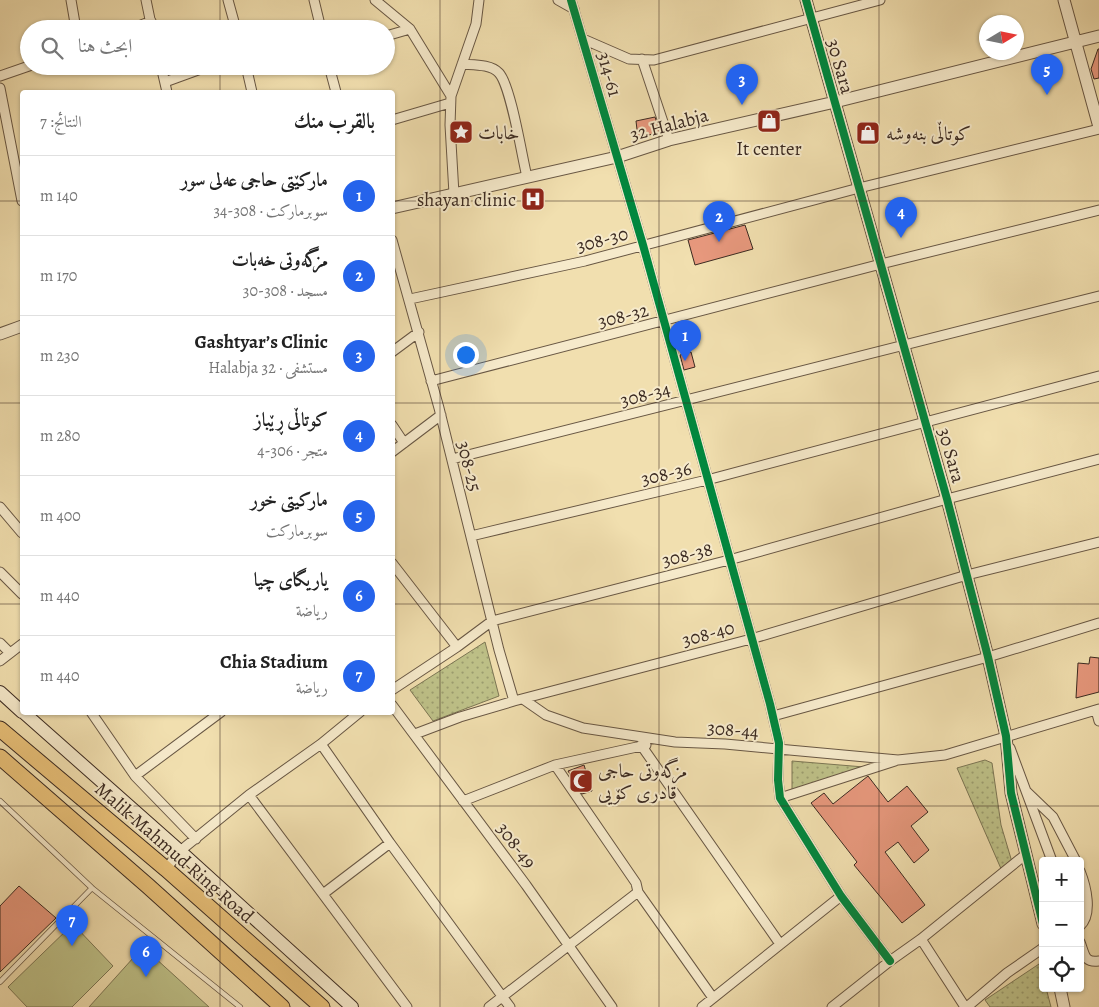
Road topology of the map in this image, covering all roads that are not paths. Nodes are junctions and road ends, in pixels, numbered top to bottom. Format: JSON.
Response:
{"nodes":[{"id":1,"x":71,"y":0,"type":"edge"},
{"id":2,"x":146,"y":0,"type":"edge"},
{"id":3,"x":228,"y":0,"type":"edge"},
{"id":4,"x":314,"y":0,"type":"edge"},
{"id":5,"x":375,"y":0,"type":"edge"},
{"id":6,"x":478,"y":0,"type":"edge"},
{"id":7,"x":558,"y":0,"type":"edge"},
{"id":8,"x":571,"y":0,"type":"edge"},
{"id":9,"x":806,"y":0,"type":"edge"},
{"id":10,"x":880,"y":0,"type":"edge"},
{"id":11,"x":1064,"y":0,"type":"edge"},
{"id":12,"x":574,"y":9,"type":"junction"},
{"id":13,"x":811,"y":19,"type":"junction"},
{"id":14,"x":74,"y":20,"type":"edge"},
{"id":15,"x":151,"y":20,"type":"edge"},
{"id":16,"x":234,"y":20,"type":"edge"},
{"id":17,"x":319,"y":20,"type":"edge"},
{"id":18,"x":410,"y":30,"type":"junction"},
{"id":19,"x":395,"y":34,"type":"edge"},
{"id":20,"x":1099,"y":36,"type":"edge"},
{"id":21,"x":583,"y":39,"type":"junction"},
{"id":22,"x":1076,"y":42,"type":"junction"},
{"id":23,"x":642,"y":59,"type":"junction"},
{"id":24,"x":462,"y":64,"type":"junction"},
{"id":25,"x":20,"y":69,"type":"edge"},
{"id":26,"x":163,"y":75,"type":"edge"},
{"id":27,"x":184,"y":75,"type":"edge"},
{"id":28,"x":248,"y":75,"type":"edge"},
{"id":29,"x":332,"y":75,"type":"edge"},
{"id":30,"x":0,"y":76,"type":"edge"},
{"id":31,"x":165,"y":82,"type":"junction"},
{"id":32,"x":0,"y":88,"type":"edge"},
{"id":33,"x":167,"y":90,"type":"edge"},
{"id":34,"x":252,"y":90,"type":"edge"},
{"id":35,"x":336,"y":90,"type":"edge"},
{"id":36,"x":451,"y":99,"type":"junction"},
{"id":37,"x":1,"y":101,"type":"edge"},
{"id":38,"x":835,"y":102,"type":"junction"},
{"id":39,"x":395,"y":119,"type":"edge"},
{"id":40,"x":1099,"y":128,"type":"edge"},
{"id":41,"x":670,"y":140,"type":"junction"},
{"id":42,"x":18,"y":150,"type":"edge"},
{"id":43,"x":617,"y":157,"type":"junction"},
{"id":44,"x":20,"y":176,"type":"edge"},
{"id":45,"x":526,"y":177,"type":"junction"},
{"id":46,"x":859,"y":188,"type":"junction"},
{"id":47,"x":454,"y":194,"type":"junction"},
{"id":48,"x":395,"y":207,"type":"edge"},
{"id":49,"x":1099,"y":210,"type":"edge"},
{"id":50,"x":643,"y":245,"type":"junction"},
{"id":51,"x":395,"y":252,"type":"edge"},
{"id":52,"x":881,"y":264,"type":"junction"},
{"id":53,"x":1099,"y":296,"type":"edge"},
{"id":54,"x":410,"y":299,"type":"junction"},
{"id":55,"x":663,"y":322,"type":"junction"},
{"id":56,"x":20,"y":327,"type":"edge"},
{"id":57,"x":419,"y":332,"type":"junction"},
{"id":58,"x":0,"y":334,"type":"edge"},
{"id":59,"x":904,"y":346,"type":"junction"},
{"id":60,"x":395,"y":350,"type":"edge"},
{"id":61,"x":1099,"y":376,"type":"edge"},
{"id":62,"x":432,"y":380,"type":"junction"},
{"id":63,"x":684,"y":401,"type":"junction"},
{"id":64,"x":441,"y":415,"type":"junction"},
{"id":65,"x":925,"y":422,"type":"junction"},
{"id":66,"x":395,"y":430,"type":"edge"},
{"id":67,"x":404,"y":443,"type":"junction"},
{"id":68,"x":395,"y":450,"type":"edge"},
{"id":69,"x":452,"y":459,"type":"junction"},
{"id":70,"x":1099,"y":459,"type":"edge"},
{"id":71,"x":707,"y":480,"type":"junction"},
{"id":72,"x":947,"y":499,"type":"junction"},
{"id":73,"x":0,"y":507,"type":"edge"},
{"id":74,"x":20,"y":527,"type":"edge"},
{"id":75,"x":471,"y":536,"type":"junction"},
{"id":76,"x":1099,"y":542,"type":"edge"},
{"id":77,"x":729,"y":560,"type":"junction"},
{"id":78,"x":395,"y":567,"type":"edge"},
{"id":79,"x":0,"y":572,"type":"edge"},
{"id":80,"x":967,"y":575,"type":"junction"},
{"id":81,"x":20,"y":592,"type":"edge"},
{"id":82,"x":492,"y":621,"type":"junction"},
{"id":83,"x":1099,"y":624,"type":"edge"},
{"id":84,"x":751,"y":639,"type":"junction"},
{"id":85,"x":0,"y":643,"type":"edge"},
{"id":86,"x":20,"y":646,"type":"edge"},
{"id":87,"x":457,"y":647,"type":"junction"},
{"id":88,"x":10,"y":654,"type":"junction"},
{"id":89,"x":988,"y":657,"type":"junction"},
{"id":90,"x":0,"y":661,"type":"edge"},
{"id":91,"x":395,"y":688,"type":"edge"},
{"id":92,"x":0,"y":692,"type":"edge"},
{"id":93,"x":518,"y":700,"type":"junction"},
{"id":94,"x":20,"y":709,"type":"edge"},
{"id":95,"x":395,"y":709,"type":"edge"},
{"id":96,"x":1097,"y":709,"type":"edge"},
{"id":97,"x":26,"y":715,"type":"edge"},
{"id":98,"x":92,"y":715,"type":"edge"},
{"id":99,"x":217,"y":715,"type":"edge"},
{"id":100,"x":356,"y":715,"type":"edge"},
{"id":101,"x":772,"y":716,"type":"junction"},
{"id":102,"x":1099,"y":721,"type":"edge"},
{"id":103,"x":0,"y":729,"type":"edge"},
{"id":104,"x":415,"y":734,"type":"junction"},
{"id":105,"x":1006,"y":736,"type":"junction"},
{"id":106,"x":675,"y":742,"type":"junction"},
{"id":107,"x":321,"y":744,"type":"junction"},
{"id":108,"x":641,"y":745,"type":"junction"},
{"id":109,"x":779,"y":750,"type":"junction"},
{"id":110,"x":2,"y":759,"type":"edge"},
{"id":111,"x":898,"y":760,"type":"junction"},
{"id":112,"x":555,"y":765,"type":"junction"},
{"id":113,"x":135,"y":776,"type":"junction"},
{"id":114,"x":1024,"y":790,"type":"junction"},
{"id":115,"x":250,"y":795,"type":"junction"},
{"id":116,"x":780,"y":798,"type":"junction"},
{"id":117,"x":0,"y":800,"type":"edge"},
{"id":118,"x":463,"y":801,"type":"junction"},
{"id":119,"x":196,"y":839,"type":"junction"},
{"id":120,"x":390,"y":843,"type":"junction"},
{"id":121,"x":180,"y":850,"type":"junction"},
{"id":122,"x":1025,"y":855,"type":"junction"},
{"id":123,"x":1050,"y":857,"type":"edge"},
{"id":124,"x":1074,"y":857,"type":"edge"},
{"id":125,"x":166,"y":869,"type":"junction"},
{"id":126,"x":1084,"y":885,"type":"edge"},
{"id":127,"x":92,"y":888,"type":"junction"},
{"id":128,"x":638,"y":892,"type":"junction"},
{"id":129,"x":323,"y":894,"type":"junction"},
{"id":130,"x":841,"y":896,"type":"junction"},
{"id":131,"x":1039,"y":909,"type":"edge"},
{"id":132,"x":1084,"y":922,"type":"edge"},
{"id":133,"x":921,"y":939,"type":"junction"},
{"id":134,"x":568,"y":944,"type":"junction"},
{"id":135,"x":780,"y":944,"type":"junction"},
{"id":136,"x":1082,"y":947,"type":"edge"},
{"id":137,"x":1039,"y":951,"type":"edge"},
{"id":138,"x":890,"y":961,"type":"junction"},
{"id":139,"x":1099,"y":961,"type":"edge"},
{"id":140,"x":0,"y":982,"type":"edge"},
{"id":141,"x":1061,"y":992,"type":"edge"},
{"id":142,"x":503,"y":997,"type":"junction"},
{"id":143,"x":713,"y":998,"type":"junction"},
{"id":144,"x":240,"y":1007,"type":"edge"},
{"id":145,"x":282,"y":1007,"type":"edge"},
{"id":146,"x":322,"y":1007,"type":"edge"},
{"id":147,"x":352,"y":1007,"type":"edge"},
{"id":148,"x":407,"y":1007,"type":"edge"},
{"id":149,"x":489,"y":1007,"type":"edge"},
{"id":150,"x":510,"y":1007,"type":"edge"},
{"id":151,"x":612,"y":1007,"type":"edge"},
{"id":152,"x":702,"y":1007,"type":"edge"},
{"id":153,"x":832,"y":1007,"type":"edge"},
{"id":154,"x":966,"y":1007,"type":"edge"},
{"id":155,"x":1064,"y":1007,"type":"edge"}],
"edges":[{"from":1,"to":14,"type":"street"},
{"from":2,"to":15,"type":"street"},
{"from":3,"to":16,"type":"street"},
{"from":4,"to":17,"type":"street"},
{"from":5,"to":18,"type":"street"},
{"from":6,"to":24,"type":"street"},
{"from":7,"to":12,"type":"street"},
{"from":8,"to":12,"type":"street","name":"314-61"},
{"from":9,"to":13,"type":"street","name":"30 Sara"},
{"from":10,"to":13,"type":"street"},
{"from":11,"to":22,"type":"street"},
{"from":12,"to":21,"type":"street","name":"314-61"},
{"from":13,"to":23,"type":"street"},
{"from":13,"to":38,"type":"street","name":"30 Sara"},
{"from":18,"to":19,"type":"street"},
{"from":18,"to":36,"type":"street"},
{"from":20,"to":22,"type":"street","name":"32 Halabja"},
{"from":21,"to":23,"type":"street"},
{"from":21,"to":43,"type":"street","name":"314-61"},
{"from":22,"to":38,"type":"street","name":"32 Halabja"},
{"from":22,"to":40,"type":"street"},
{"from":23,"to":41,"type":"street"},
{"from":24,"to":36,"type":"street"},
{"from":24,"to":45,"type":"street"},
{"from":25,"to":30,"type":"street"},
{"from":26,"to":31,"type":"street"},
{"from":27,"to":31,"type":"street"},
{"from":28,"to":34,"type":"street"},
{"from":29,"to":35,"type":"street"},
{"from":31,"to":33,"type":"street"},
{"from":32,"to":37,"type":"street"},
{"from":36,"to":39,"type":"street"},
{"from":36,"to":47,"type":"street"},
{"from":37,"to":42,"type":"street"},
{"from":38,"to":41,"type":"street","name":"32 Halabja"},
{"from":38,"to":46,"type":"street","name":"30 Sara"},
{"from":40,"to":46,"type":"street","name":"308-30"},
{"from":41,"to":43,"type":"street","name":"32 Halabja"},
{"from":42,"to":44,"type":"street"},
{"from":43,"to":45,"type":"street","name":"32 Halabja"},
{"from":43,"to":50,"type":"street","name":"314-61"},
{"from":45,"to":47,"type":"street","name":"32 Halabja"},
{"from":46,"to":50,"type":"street","name":"308-30"},
{"from":46,"to":52,"type":"street","name":"30 Sara"},
{"from":47,"to":48,"type":"street","name":"32 Halabja"},
{"from":49,"to":52,"type":"street","name":"308-32"},
{"from":50,"to":54,"type":"street","name":"308-30"},
{"from":50,"to":55,"type":"street","name":"314-61"},
{"from":51,"to":54,"type":"street","name":"308-25"},
{"from":52,"to":55,"type":"street","name":"308-32"},
{"from":52,"to":59,"type":"street","name":"30 Sara"},
{"from":53,"to":59,"type":"street","name":"308-34"},
{"from":54,"to":57,"type":"street","name":"308-25"},
{"from":55,"to":62,"type":"street","name":"308-32"},
{"from":55,"to":63,"type":"street","name":"314-61"},
{"from":56,"to":58,"type":"street"},
{"from":57,"to":60,"type":"street"},
{"from":57,"to":62,"type":"street","name":"308-25"},
{"from":59,"to":63,"type":"street","name":"308-34"},
{"from":59,"to":65,"type":"street","name":"30 Sara"},
{"from":61,"to":65,"type":"street","name":"308-36"},
{"from":62,"to":64,"type":"street","name":"308-25"},
{"from":63,"to":69,"type":"street","name":"308-34"},
{"from":63,"to":71,"type":"street","name":"314-61"},
{"from":64,"to":67,"type":"street"},
{"from":64,"to":69,"type":"street","name":"308-25"},
{"from":65,"to":71,"type":"street","name":"308-36"},
{"from":65,"to":72,"type":"street","name":"30 Sara"},
{"from":66,"to":67,"type":"street"},
{"from":67,"to":68,"type":"street"},
{"from":69,"to":75,"type":"street","name":"308-25"},
{"from":70,"to":72,"type":"street","name":"308-38"},
{"from":71,"to":75,"type":"street","name":"308-36"},
{"from":71,"to":77,"type":"street","name":"314-61"},
{"from":72,"to":77,"type":"street","name":"308-38"},
{"from":72,"to":80,"type":"street","name":"30 Sara"},
{"from":73,"to":74,"type":"street"},
{"from":75,"to":82,"type":"street","name":"308-25"},
{"from":76,"to":80,"type":"street","name":"308-40"},
{"from":77,"to":82,"type":"street","name":"308-38"},
{"from":77,"to":84,"type":"street","name":"314-61"},
{"from":78,"to":87,"type":"street"},
{"from":79,"to":81,"type":"street"},
{"from":80,"to":84,"type":"street","name":"308-40"},
{"from":80,"to":89,"type":"street","name":"30 Sara"},
{"from":82,"to":87,"type":"street"},
{"from":82,"to":93,"type":"street","name":"308-25"},
{"from":83,"to":89,"type":"street"},
{"from":84,"to":93,"type":"street","name":"308-40"},
{"from":84,"to":101,"type":"street","name":"314-61"},
{"from":85,"to":88,"type":"street"},
{"from":86,"to":88,"type":"street"},
{"from":87,"to":91,"type":"street"},
{"from":88,"to":90,"type":"street"},
{"from":89,"to":101,"type":"street"},
{"from":89,"to":105,"type":"street","name":"30 Sara"},
{"from":92,"to":94,"type":"main road"},
{"from":93,"to":104,"type":"street","name":"308-40"},
{"from":93,"to":106,"type":"street","name":"308-44"},
{"from":95,"to":104,"type":"street","name":"308-49"},
{"from":96,"to":102,"type":"street"},
{"from":96,"to":105,"type":"street","name":"308-44"},
{"from":97,"to":121,"type":"main road"},
{"from":98,"to":113,"type":"street"},
{"from":99,"to":113,"type":"street"},
{"from":100,"to":107,"type":"street"},
{"from":101,"to":109,"type":"street","name":"314-61"},
{"from":103,"to":125,"type":"highway","name":"Malik Mahmud Ring Road"},
{"from":104,"to":118,"type":"street","name":"308-49"},
{"from":105,"to":111,"type":"street","name":"308-44"},
{"from":105,"to":114,"type":"street"},
{"from":105,"to":122,"type":"street","name":"30 Sara"},
{"from":106,"to":108,"type":"street"},
{"from":106,"to":109,"type":"street","name":"308-44"},
{"from":107,"to":115,"type":"street"},
{"from":107,"to":120,"type":"street"},
{"from":108,"to":112,"type":"street"},
{"from":108,"to":135,"type":"street"},
{"from":109,"to":111,"type":"street","name":"308-44"},
{"from":109,"to":116,"type":"street","name":"314-61"},
{"from":110,"to":145,"type":"highway"},
{"from":111,"to":116,"type":"street"},
{"from":112,"to":118,"type":"street"},
{"from":112,"to":128,"type":"street"},
{"from":113,"to":119,"type":"street"},
{"from":114,"to":123,"type":"street"},
{"from":114,"to":124,"type":"street"},
{"from":115,"to":119,"type":"street"},
{"from":115,"to":129,"type":"street"},
{"from":116,"to":130,"type":"street"},
{"from":117,"to":127,"type":"lane"},
{"from":118,"to":134,"type":"street","name":"308-49"},
{"from":119,"to":121,"type":"street"},
{"from":120,"to":129,"type":"street"},
{"from":120,"to":142,"type":"street"},
{"from":121,"to":125,"type":"street"},
{"from":121,"to":147,"type":"main road"},
{"from":122,"to":131,"type":"street","name":"30 Sara"},
{"from":122,"to":133,"type":"street"},
{"from":125,"to":146,"type":"highway","name":"Malik Mahmud Ring Road"},
{"from":126,"to":132,"type":"street"},
{"from":127,"to":140,"type":"lane"},
{"from":127,"to":144,"type":"lane"},
{"from":128,"to":134,"type":"street"},
{"from":128,"to":143,"type":"street"},
{"from":129,"to":148,"type":"street"},
{"from":130,"to":135,"type":"street"},
{"from":130,"to":138,"type":"street"},
{"from":133,"to":138,"type":"street"},
{"from":133,"to":154,"type":"street"},
{"from":134,"to":142,"type":"street"},
{"from":134,"to":151,"type":"street","name":"308-49"},
{"from":135,"to":143,"type":"street"},
{"from":136,"to":139,"type":"street"},
{"from":137,"to":154,"type":"street"},
{"from":138,"to":153,"type":"street"},
{"from":141,"to":155,"type":"street"},
{"from":142,"to":149,"type":"street"},
{"from":142,"to":150,"type":"street"},
{"from":143,"to":152,"type":"street"}]}
